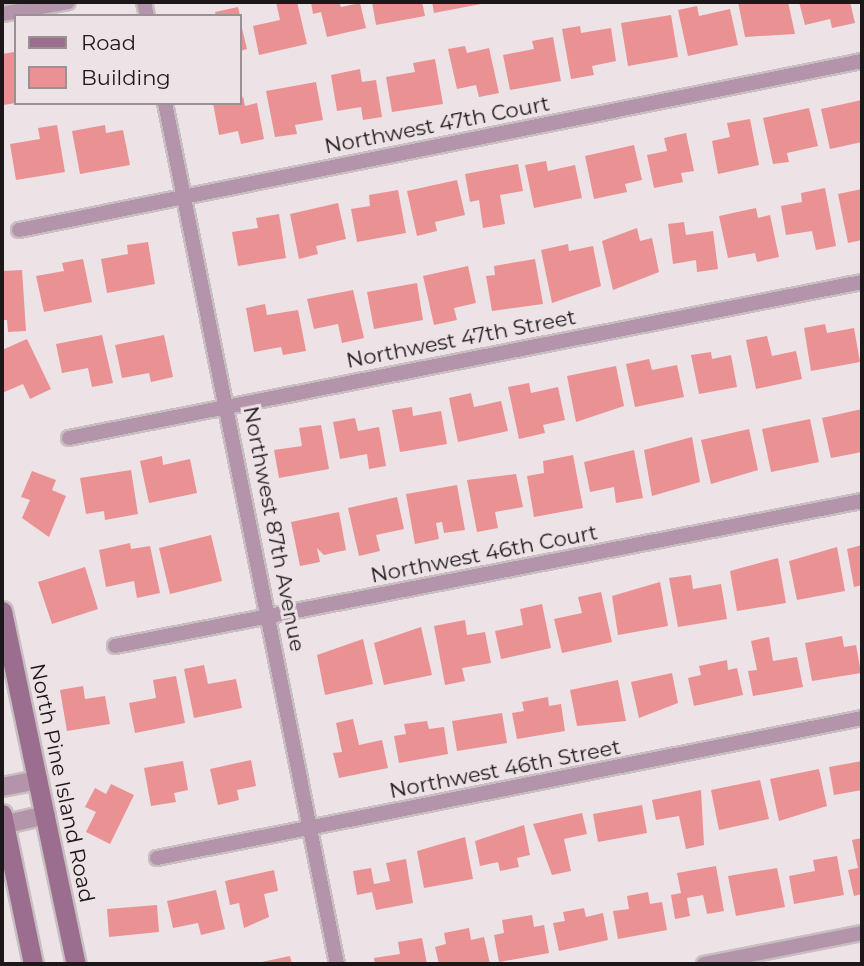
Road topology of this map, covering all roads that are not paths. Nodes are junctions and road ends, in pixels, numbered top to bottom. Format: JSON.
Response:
{"nodes":[{"id":1,"x":68,"y":2,"type":"edge"},
{"id":2,"x":2,"y":14,"type":"edge"},
{"id":3,"x":862,"y":61,"type":"edge"},
{"id":4,"x":165,"y":105,"type":"edge"},
{"id":5,"x":186,"y":197,"type":"junction"},
{"id":6,"x":19,"y":230,"type":"dead end"},
{"id":7,"x":862,"y":282,"type":"edge"},
{"id":8,"x":228,"y":406,"type":"junction"},
{"id":9,"x":69,"y":438,"type":"dead end"},
{"id":10,"x":862,"y":501,"type":"edge"},
{"id":11,"x":2,"y":611,"type":"edge"},
{"id":12,"x":270,"y":617,"type":"junction"},
{"id":13,"x":114,"y":646,"type":"dead end"},
{"id":14,"x":862,"y":718,"type":"edge"},
{"id":15,"x":38,"y":780,"type":"junction"},
{"id":16,"x":2,"y":787,"type":"edge"},
{"id":17,"x":46,"y":815,"type":"junction"},
{"id":18,"x":3,"y":821,"type":"edge"},
{"id":19,"x":310,"y":829,"type":"junction"},
{"id":20,"x":157,"y":858,"type":"dead end"},
{"id":21,"x":862,"y":933,"type":"edge"},
{"id":22,"x":33,"y":964,"type":"edge"},
{"id":23,"x":76,"y":964,"type":"edge"},
{"id":24,"x":337,"y":964,"type":"edge"},
{"id":25,"x":704,"y":964,"type":"edge"}],
"edges":[{"from":1,"to":2,"type":"street"},
{"from":3,"to":5,"type":"street","name":"Northwest 47th Court"},
{"from":4,"to":5,"type":"street","name":"Northwest 87th Avenue"},
{"from":5,"to":6,"type":"street","name":"Northwest 47th Court"},
{"from":5,"to":8,"type":"street","name":"Northwest 87th Avenue"},
{"from":7,"to":8,"type":"street","name":"Northwest 47th Street"},
{"from":8,"to":9,"type":"street","name":"Northwest 47th Street"},
{"from":8,"to":12,"type":"street","name":"Northwest 87th Avenue"},
{"from":10,"to":12,"type":"street","name":"Northwest 46th Court"},
{"from":11,"to":15,"type":"main road","name":"North Pine Island Road"},
{"from":12,"to":13,"type":"street","name":"Northwest 46th Court"},
{"from":12,"to":19,"type":"street","name":"Northwest 87th Avenue"},
{"from":14,"to":19,"type":"street","name":"Northwest 46th Street"},
{"from":15,"to":16,"type":"street"},
{"from":15,"to":17,"type":"main road","name":"North Pine Island Road"},
{"from":17,"to":18,"type":"street"},
{"from":17,"to":23,"type":"main road","name":"North Pine Island Road"},
{"from":18,"to":22,"type":"main road"},
{"from":19,"to":20,"type":"street","name":"Northwest 46th Street"},
{"from":19,"to":24,"type":"street","name":"Northwest 87th Avenue"},
{"from":21,"to":25,"type":"street"}]}
